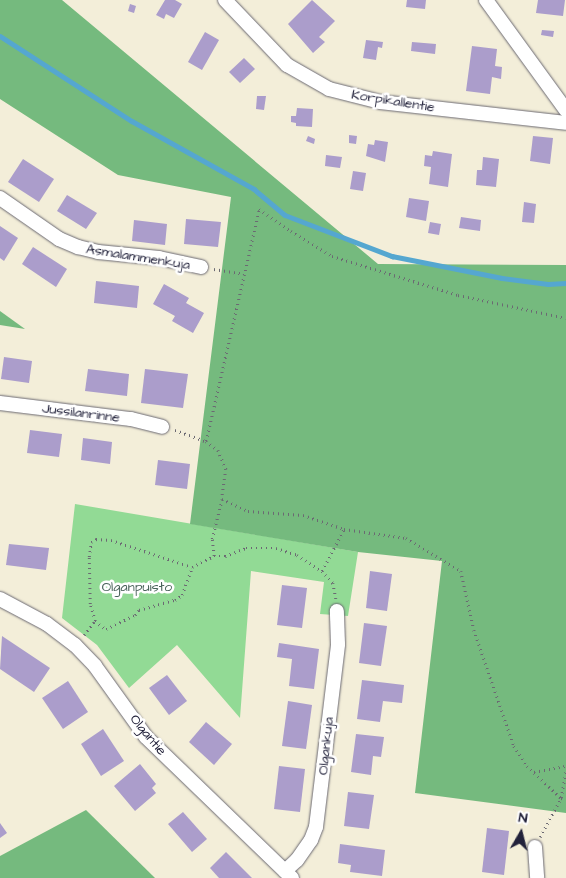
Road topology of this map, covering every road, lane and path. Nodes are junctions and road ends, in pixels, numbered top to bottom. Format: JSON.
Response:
{"nodes":[{"id":1,"x":225,"y":0,"type":"edge"},
{"id":2,"x":486,"y":0,"type":"edge"},
{"id":3,"x":566,"y":110,"type":"edge"},
{"id":4,"x":566,"y":123,"type":"edge"},
{"id":5,"x":0,"y":198,"type":"edge"},
{"id":6,"x":201,"y":267,"type":"joint"},
{"id":7,"x":244,"y":274,"type":"junction"},
{"id":8,"x":566,"y":318,"type":"edge"},
{"id":9,"x":0,"y":403,"type":"edge"},
{"id":10,"x":162,"y":427,"type":"joint"},
{"id":11,"x":206,"y":441,"type":"junction"},
{"id":12,"x":222,"y":499,"type":"junction"},
{"id":13,"x":344,"y":530,"type":"junction"},
{"id":14,"x":214,"y":556,"type":"junction"},
{"id":15,"x":192,"y":567,"type":"junction"},
{"id":16,"x":322,"y":571,"type":"junction"},
{"id":17,"x":0,"y":600,"type":"edge"},
{"id":18,"x":336,"y":611,"type":"joint"},
{"id":19,"x":95,"y":621,"type":"junction"},
{"id":20,"x":75,"y":645,"type":"junction"},
{"id":21,"x":566,"y":767,"type":"edge"},
{"id":22,"x":534,"y":772,"type":"junction"},
{"id":23,"x":561,"y":798,"type":"junction"},
{"id":24,"x":566,"y":799,"type":"edge"},
{"id":25,"x":535,"y":847,"type":"joint"},
{"id":26,"x":289,"y":874,"type":"edge"},
{"id":27,"x":537,"y":878,"type":"edge"}],
"edges":[{"from":1,"to":4,"type":"street","name":"Korpikallentie"},
{"from":2,"to":3,"type":"street"},
{"from":5,"to":6,"type":"street","name":"Asmalammenkuja"},
{"from":6,"to":7,"type":"path"},
{"from":7,"to":8,"type":"path"},
{"from":7,"to":11,"type":"path"},
{"from":9,"to":10,"type":"street","name":"Jussilanrinne"},
{"from":10,"to":11,"type":"path"},
{"from":11,"to":12,"type":"path"},
{"from":12,"to":13,"type":"path"},
{"from":12,"to":14,"type":"path"},
{"from":13,"to":16,"type":"path"},
{"from":13,"to":22,"type":"path"},
{"from":14,"to":15,"type":"path"},
{"from":14,"to":16,"type":"path"},
{"from":15,"to":19,"type":"path"},
{"from":15,"to":19,"type":"path"},
{"from":16,"to":18,"type":"path"},
{"from":17,"to":20,"type":"street","name":"Olgantie"},
{"from":18,"to":26,"type":"street","name":"Olgankuja"},
{"from":19,"to":20,"type":"path"},
{"from":20,"to":26,"type":"street","name":"Olgantie"},
{"from":21,"to":22,"type":"path"},
{"from":21,"to":23,"type":"path"},
{"from":22,"to":23,"type":"path"},
{"from":23,"to":24,"type":"path"},
{"from":23,"to":25,"type":"path"},
{"from":25,"to":27,"type":"street"}]}
